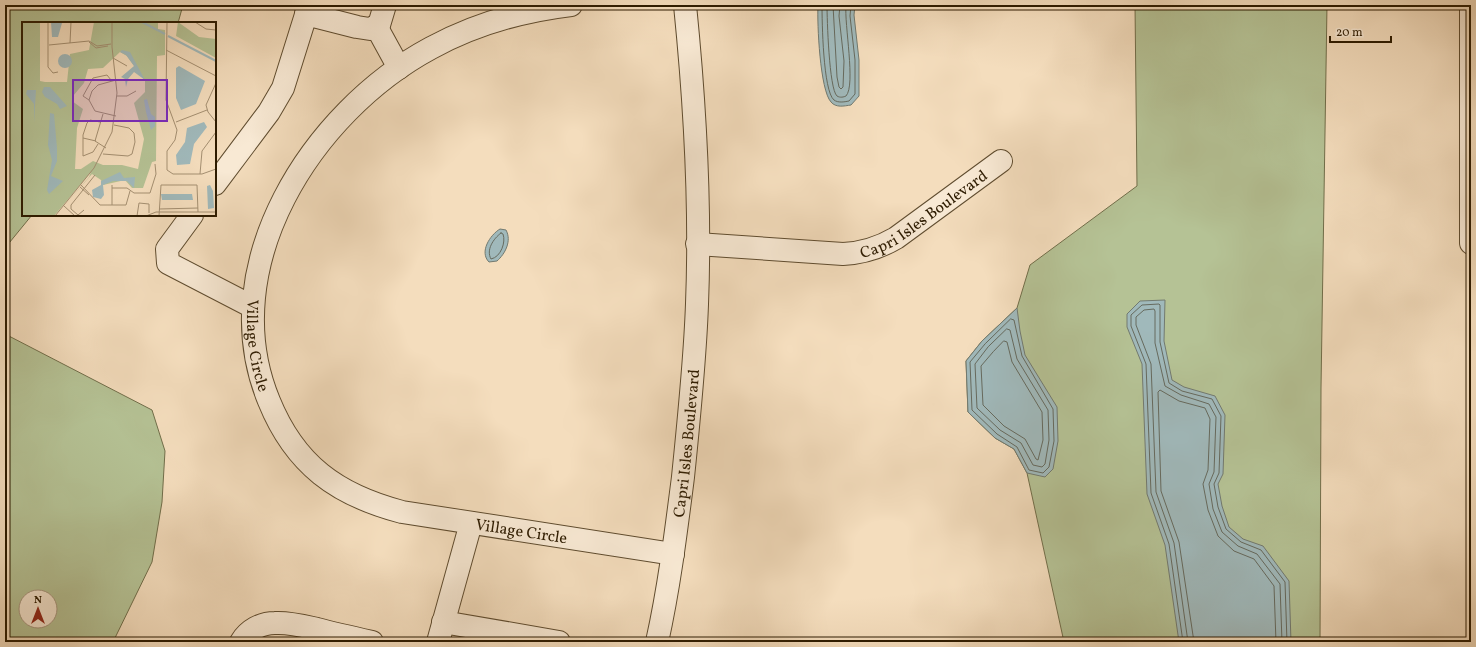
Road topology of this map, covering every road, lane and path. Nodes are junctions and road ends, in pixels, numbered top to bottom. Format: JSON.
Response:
{"nodes":[{"id":1,"x":386,"y":5,"type":"edge"},
{"id":2,"x":571,"y":5,"type":"edge"},
{"id":3,"x":685,"y":5,"type":"edge"},
{"id":4,"x":1471,"y":5,"type":"edge"},
{"id":5,"x":308,"y":9,"type":"edge"},
{"id":6,"x":376,"y":26,"type":"junction"},
{"id":7,"x":400,"y":68,"type":"junction"},
{"id":8,"x":1001,"y":161,"type":"dead end"},
{"id":9,"x":216,"y":183,"type":"edge"},
{"id":10,"x":191,"y":216,"type":"edge"},
{"id":11,"x":1471,"y":243,"type":"edge"},
{"id":12,"x":697,"y":244,"type":"junction"},
{"id":13,"x":253,"y":307,"type":"junction"},
{"id":14,"x":471,"y":523,"type":"junction"},
{"id":15,"x":673,"y":554,"type":"junction"},
{"id":16,"x":441,"y":632,"type":"edge"},
{"id":17,"x":241,"y":642,"type":"edge"},
{"id":18,"x":372,"y":642,"type":"edge"},
{"id":19,"x":559,"y":642,"type":"edge"},
{"id":20,"x":657,"y":642,"type":"edge"}],
"edges":[{"from":1,"to":6,"type":"street"},
{"from":2,"to":7,"type":"street","name":"Village Circle"},
{"from":3,"to":12,"type":"street","name":"Capri Isles Boulevard"},
{"from":4,"to":11,"type":"street"},
{"from":5,"to":6,"type":"street"},
{"from":5,"to":9,"type":"street"},
{"from":6,"to":7,"type":"street"},
{"from":7,"to":13,"type":"street","name":"Village Circle"},
{"from":8,"to":12,"type":"street","name":"Capri Isles Boulevard"},
{"from":10,"to":13,"type":"street"},
{"from":12,"to":15,"type":"street","name":"Capri Isles Boulevard"},
{"from":13,"to":14,"type":"street","name":"Village Circle"},
{"from":14,"to":15,"type":"street","name":"Village Circle"},
{"from":14,"to":16,"type":"street"},
{"from":15,"to":20,"type":"street","name":"Capri Isles Boulevard"},
{"from":16,"to":19,"type":"street"},
{"from":17,"to":18,"type":"street"}]}
